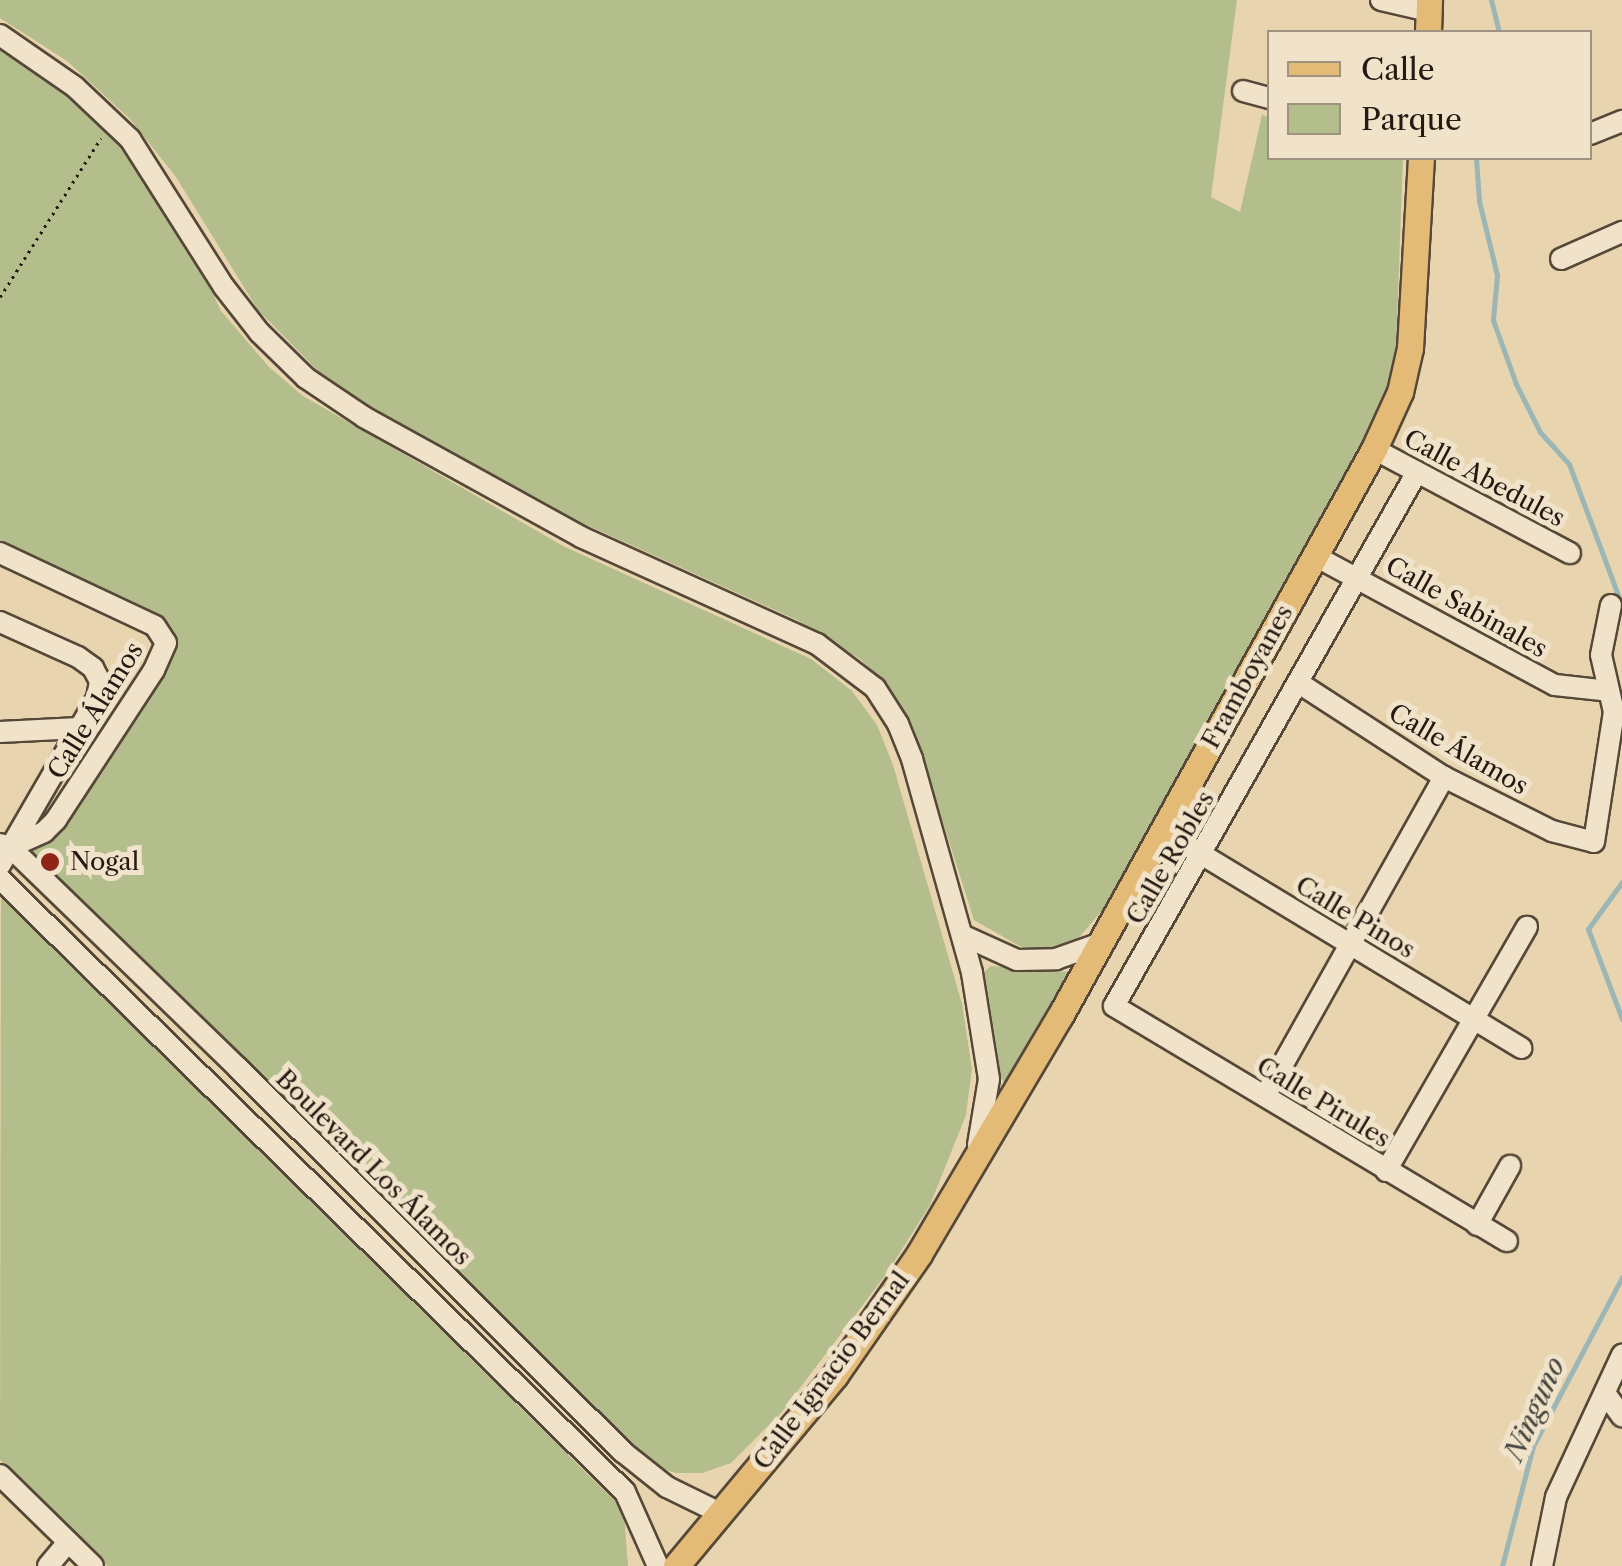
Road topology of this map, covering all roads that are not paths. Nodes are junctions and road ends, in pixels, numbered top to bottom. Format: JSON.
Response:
{"nodes":[{"id":1,"x":1381,"y":0,"type":"edge"},
{"id":2,"x":1429,"y":14,"type":"edge"},
{"id":3,"x":0,"y":35,"type":"edge"},
{"id":4,"x":1243,"y":91,"type":"dead end"},
{"id":5,"x":1267,"y":97,"type":"edge"},
{"id":6,"x":1622,"y":121,"type":"edge"},
{"id":7,"x":1592,"y":133,"type":"edge"},
{"id":8,"x":1421,"y":160,"type":"edge"},
{"id":9,"x":1622,"y":232,"type":"edge"},
{"id":10,"x":1560,"y":259,"type":"dead end"},
{"id":11,"x":1374,"y":449,"type":"junction"},
{"id":12,"x":1418,"y":472,"type":"junction"},
{"id":13,"x":1570,"y":552,"type":"dead end"},
{"id":14,"x":0,"y":553,"type":"edge"},
{"id":15,"x":1314,"y":556,"type":"junction"},
{"id":16,"x":1358,"y":577,"type":"junction"},
{"id":17,"x":1611,"y":605,"type":"dead end"},
{"id":18,"x":0,"y":622,"type":"edge"},
{"id":19,"x":1300,"y":683,"type":"junction"},
{"id":20,"x":1609,"y":691,"type":"junction"},
{"id":21,"x":79,"y":728,"type":"junction"},
{"id":22,"x":0,"y":732,"type":"edge"},
{"id":23,"x":1444,"y":777,"type":"junction"},
{"id":24,"x":1163,"y":831,"type":"junction"},
{"id":25,"x":3,"y":852,"type":"edge"},
{"id":26,"x":1202,"y":855,"type":"junction"},
{"id":27,"x":0,"y":879,"type":"edge"},
{"id":28,"x":1527,"y":927,"type":"dead end"},
{"id":29,"x":962,"y":935,"type":"junction"},
{"id":30,"x":1101,"y":943,"type":"junction"},
{"id":31,"x":1350,"y":944,"type":"junction"},
{"id":32,"x":1114,"y":1006,"type":"joint"},
{"id":33,"x":1476,"y":1020,"type":"junction"},
{"id":34,"x":1522,"y":1048,"type":"dead end"},
{"id":35,"x":238,"y":1068,"type":"junction"},
{"id":36,"x":217,"y":1092,"type":"junction"},
{"id":37,"x":1265,"y":1096,"type":"junction"},
{"id":38,"x":973,"y":1164,"type":"junction"},
{"id":39,"x":1510,"y":1166,"type":"dead end"},
{"id":40,"x":1386,"y":1171,"type":"junction"},
{"id":41,"x":1477,"y":1225,"type":"junction"},
{"id":42,"x":1507,"y":1241,"type":"dead end"},
{"id":43,"x":1622,"y":1354,"type":"edge"},
{"id":44,"x":1605,"y":1392,"type":"junction"},
{"id":45,"x":1622,"y":1416,"type":"edge"},
{"id":46,"x":0,"y":1476,"type":"edge"},
{"id":47,"x":720,"y":1514,"type":"junction"},
{"id":48,"x":68,"y":1542,"type":"junction"},
{"id":49,"x":48,"y":1566,"type":"edge"},
{"id":50,"x":93,"y":1566,"type":"edge"},
{"id":51,"x":658,"y":1566,"type":"edge"},
{"id":52,"x":676,"y":1566,"type":"edge"},
{"id":53,"x":1542,"y":1566,"type":"edge"}],
"edges":[{"from":1,"to":2,"type":"street"},
{"from":3,"to":29,"type":"street"},
{"from":4,"to":5,"type":"street"},
{"from":6,"to":7,"type":"street"},
{"from":8,"to":11,"type":"main road","name":"Framboyanes"},
{"from":9,"to":10,"type":"street"},
{"from":11,"to":12,"type":"street","name":"Calle Abedules"},
{"from":11,"to":15,"type":"main road","name":"Framboyanes"},
{"from":12,"to":13,"type":"street","name":"Calle Abedules"},
{"from":12,"to":16,"type":"street","name":"Calle Robles"},
{"from":14,"to":25,"type":"street","name":"Calle Álamos"},
{"from":15,"to":16,"type":"street","name":"Calle Sabinales"},
{"from":15,"to":24,"type":"main road","name":"Framboyanes"},
{"from":16,"to":19,"type":"street","name":"Calle Robles"},
{"from":16,"to":20,"type":"street","name":"Calle Sabinales"},
{"from":17,"to":20,"type":"street"},
{"from":18,"to":21,"type":"street"},
{"from":19,"to":23,"type":"street","name":"Calle Álamos"},
{"from":19,"to":26,"type":"street","name":"Calle Robles"},
{"from":20,"to":23,"type":"street","name":"Calle Álamos"},
{"from":21,"to":22,"type":"street"},
{"from":21,"to":25,"type":"street"},
{"from":23,"to":31,"type":"street"},
{"from":24,"to":26,"type":"street","name":"Calle Pinos"},
{"from":24,"to":30,"type":"main road","name":"Framboyanes"},
{"from":25,"to":35,"type":"street","name":"Boulevard Los Álamos"},
{"from":26,"to":31,"type":"street","name":"Calle Pinos"},
{"from":26,"to":32,"type":"street","name":"Calle Robles"},
{"from":27,"to":36,"type":"street"},
{"from":28,"to":33,"type":"street"},
{"from":29,"to":30,"type":"street"},
{"from":29,"to":38,"type":"street"},
{"from":30,"to":38,"type":"main road","name":"Framboyanes"},
{"from":31,"to":33,"type":"street","name":"Calle Pinos"},
{"from":31,"to":37,"type":"street"},
{"from":32,"to":37,"type":"street","name":"Calle Pirules"},
{"from":33,"to":34,"type":"street","name":"Calle Pinos"},
{"from":33,"to":40,"type":"street"},
{"from":35,"to":36,"type":"street"},
{"from":35,"to":47,"type":"street","name":"Boulevard Los Álamos"},
{"from":36,"to":51,"type":"street"},
{"from":37,"to":40,"type":"street","name":"Calle Pirules"},
{"from":38,"to":47,"type":"main road","name":"Calle Ignacio Bernal"},
{"from":39,"to":41,"type":"street"},
{"from":40,"to":41,"type":"street","name":"Calle Pirules"},
{"from":41,"to":42,"type":"street","name":"Calle Pirules"},
{"from":43,"to":44,"type":"street"},
{"from":44,"to":45,"type":"street"},
{"from":44,"to":53,"type":"street"},
{"from":46,"to":48,"type":"street"},
{"from":47,"to":52,"type":"main road","name":"Calle Ignacio Bernal"},
{"from":48,"to":49,"type":"street"},
{"from":48,"to":50,"type":"street"}]}
